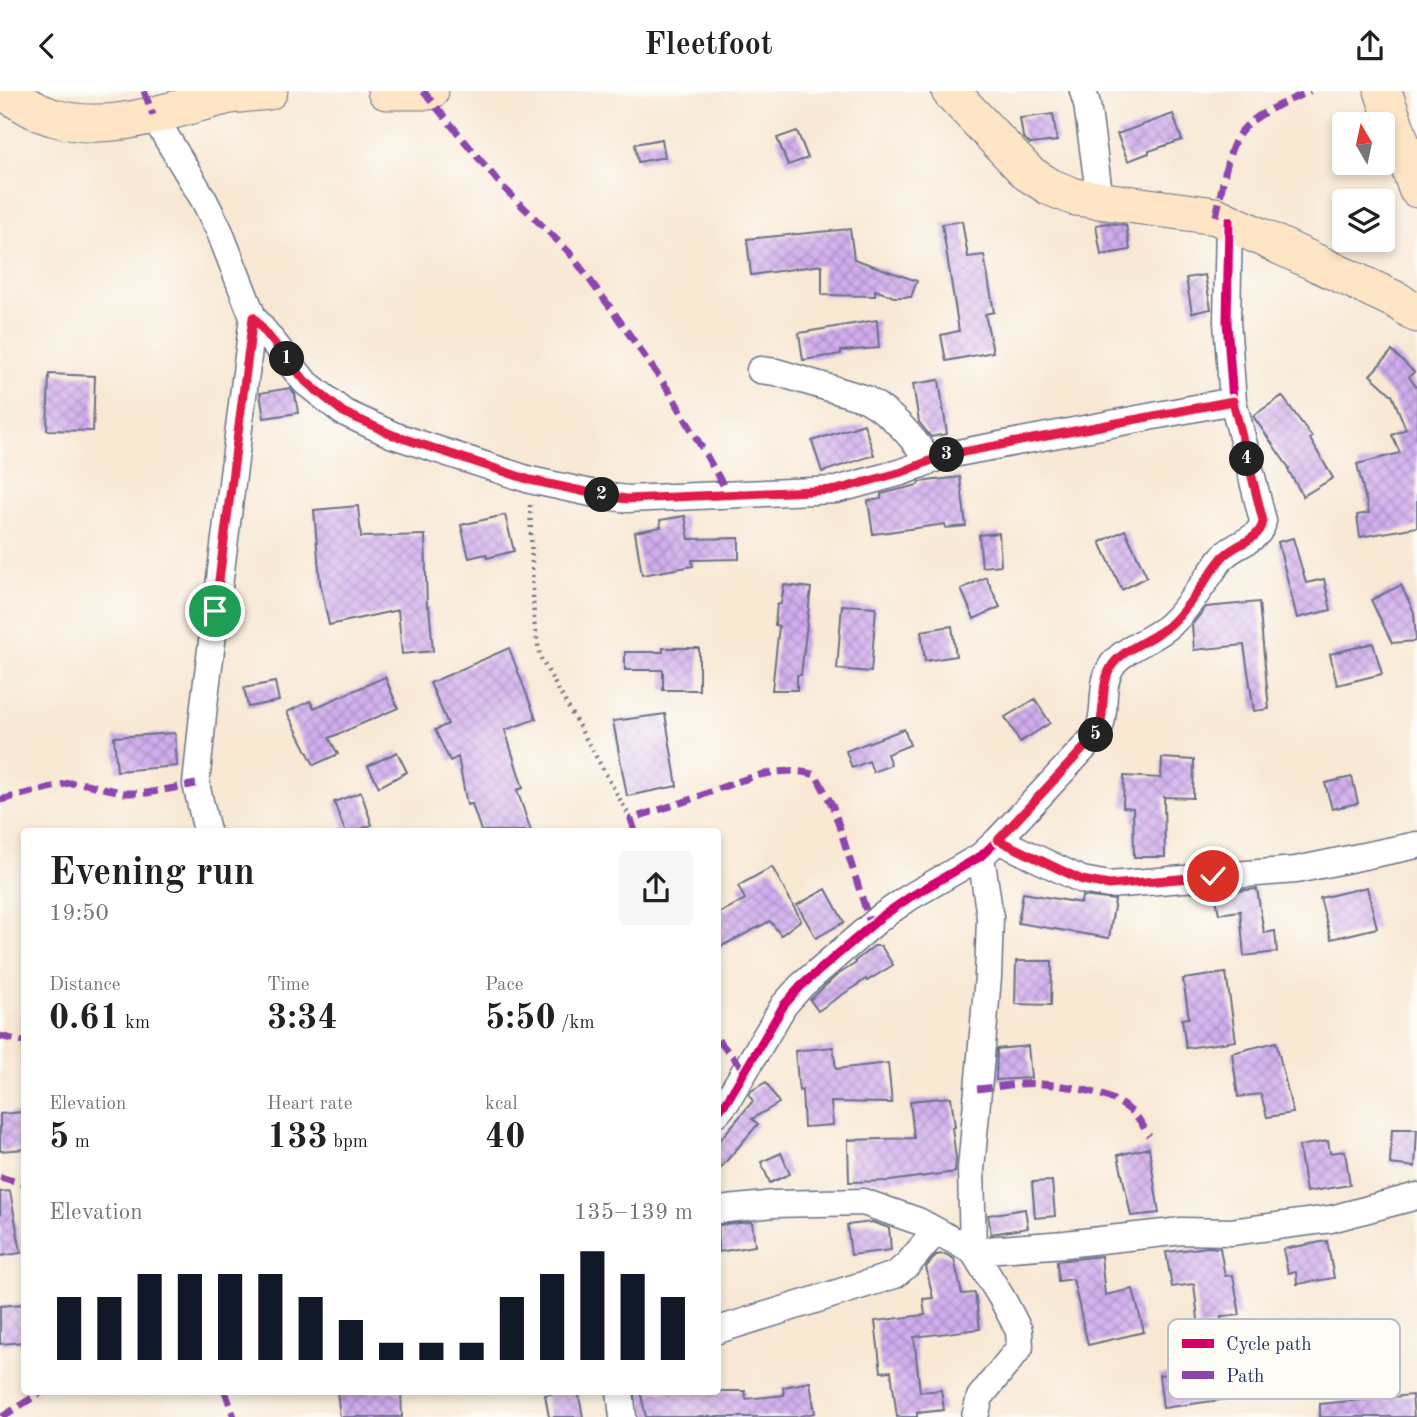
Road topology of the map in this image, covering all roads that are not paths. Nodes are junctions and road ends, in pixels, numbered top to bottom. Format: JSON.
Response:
{"nodes":[{"id":1,"x":2,"y":91,"type":"edge"},
{"id":2,"x":269,"y":91,"type":"edge"},
{"id":3,"x":386,"y":91,"type":"edge"},
{"id":4,"x":430,"y":91,"type":"edge"},
{"id":5,"x":950,"y":91,"type":"edge"},
{"id":6,"x":1083,"y":91,"type":"edge"},
{"id":7,"x":1383,"y":91,"type":"edge"},
{"id":8,"x":153,"y":115,"type":"junction"},
{"id":9,"x":1417,"y":189,"type":"edge"},
{"id":10,"x":1100,"y":200,"type":"junction"},
{"id":11,"x":1229,"y":221,"type":"junction"},
{"id":12,"x":1417,"y":314,"type":"edge"},
{"id":13,"x":253,"y":317,"type":"junction"},
{"id":14,"x":760,"y":370,"type":"dead end"},
{"id":15,"x":1233,"y":401,"type":"junction"},
{"id":16,"x":930,"y":461,"type":"junction"},
{"id":17,"x":206,"y":828,"type":"edge"},
{"id":18,"x":1417,"y":845,"type":"edge"},
{"id":19,"x":989,"y":848,"type":"junction"},
{"id":20,"x":721,"y":1108,"type":"edge"},
{"id":21,"x":1417,"y":1196,"type":"edge"},
{"id":22,"x":721,"y":1210,"type":"edge"},
{"id":23,"x":936,"y":1231,"type":"junction"},
{"id":24,"x":973,"y":1251,"type":"junction"},
{"id":25,"x":721,"y":1329,"type":"edge"},
{"id":26,"x":621,"y":1395,"type":"edge"},
{"id":27,"x":624,"y":1417,"type":"edge"},
{"id":28,"x":975,"y":1417,"type":"edge"}],
"edges":[{"from":1,"to":8,"type":"street"},
{"from":2,"to":8,"type":"street"},
{"from":3,"to":4,"type":"street"},
{"from":5,"to":10,"type":"street"},
{"from":6,"to":10,"type":"street"},
{"from":7,"to":9,"type":"street"},
{"from":8,"to":13,"type":"street"},
{"from":10,"to":11,"type":"street"},
{"from":11,"to":12,"type":"street"},
{"from":11,"to":15,"type":"street"},
{"from":13,"to":16,"type":"street"},
{"from":13,"to":17,"type":"street"},
{"from":14,"to":16,"type":"street"},
{"from":15,"to":16,"type":"street"},
{"from":15,"to":19,"type":"street"},
{"from":18,"to":19,"type":"street"},
{"from":19,"to":20,"type":"street"},
{"from":19,"to":24,"type":"street"},
{"from":21,"to":24,"type":"street"},
{"from":22,"to":23,"type":"street"},
{"from":23,"to":24,"type":"street"},
{"from":23,"to":25,"type":"street"},
{"from":24,"to":28,"type":"street"},
{"from":26,"to":27,"type":"street"}]}
